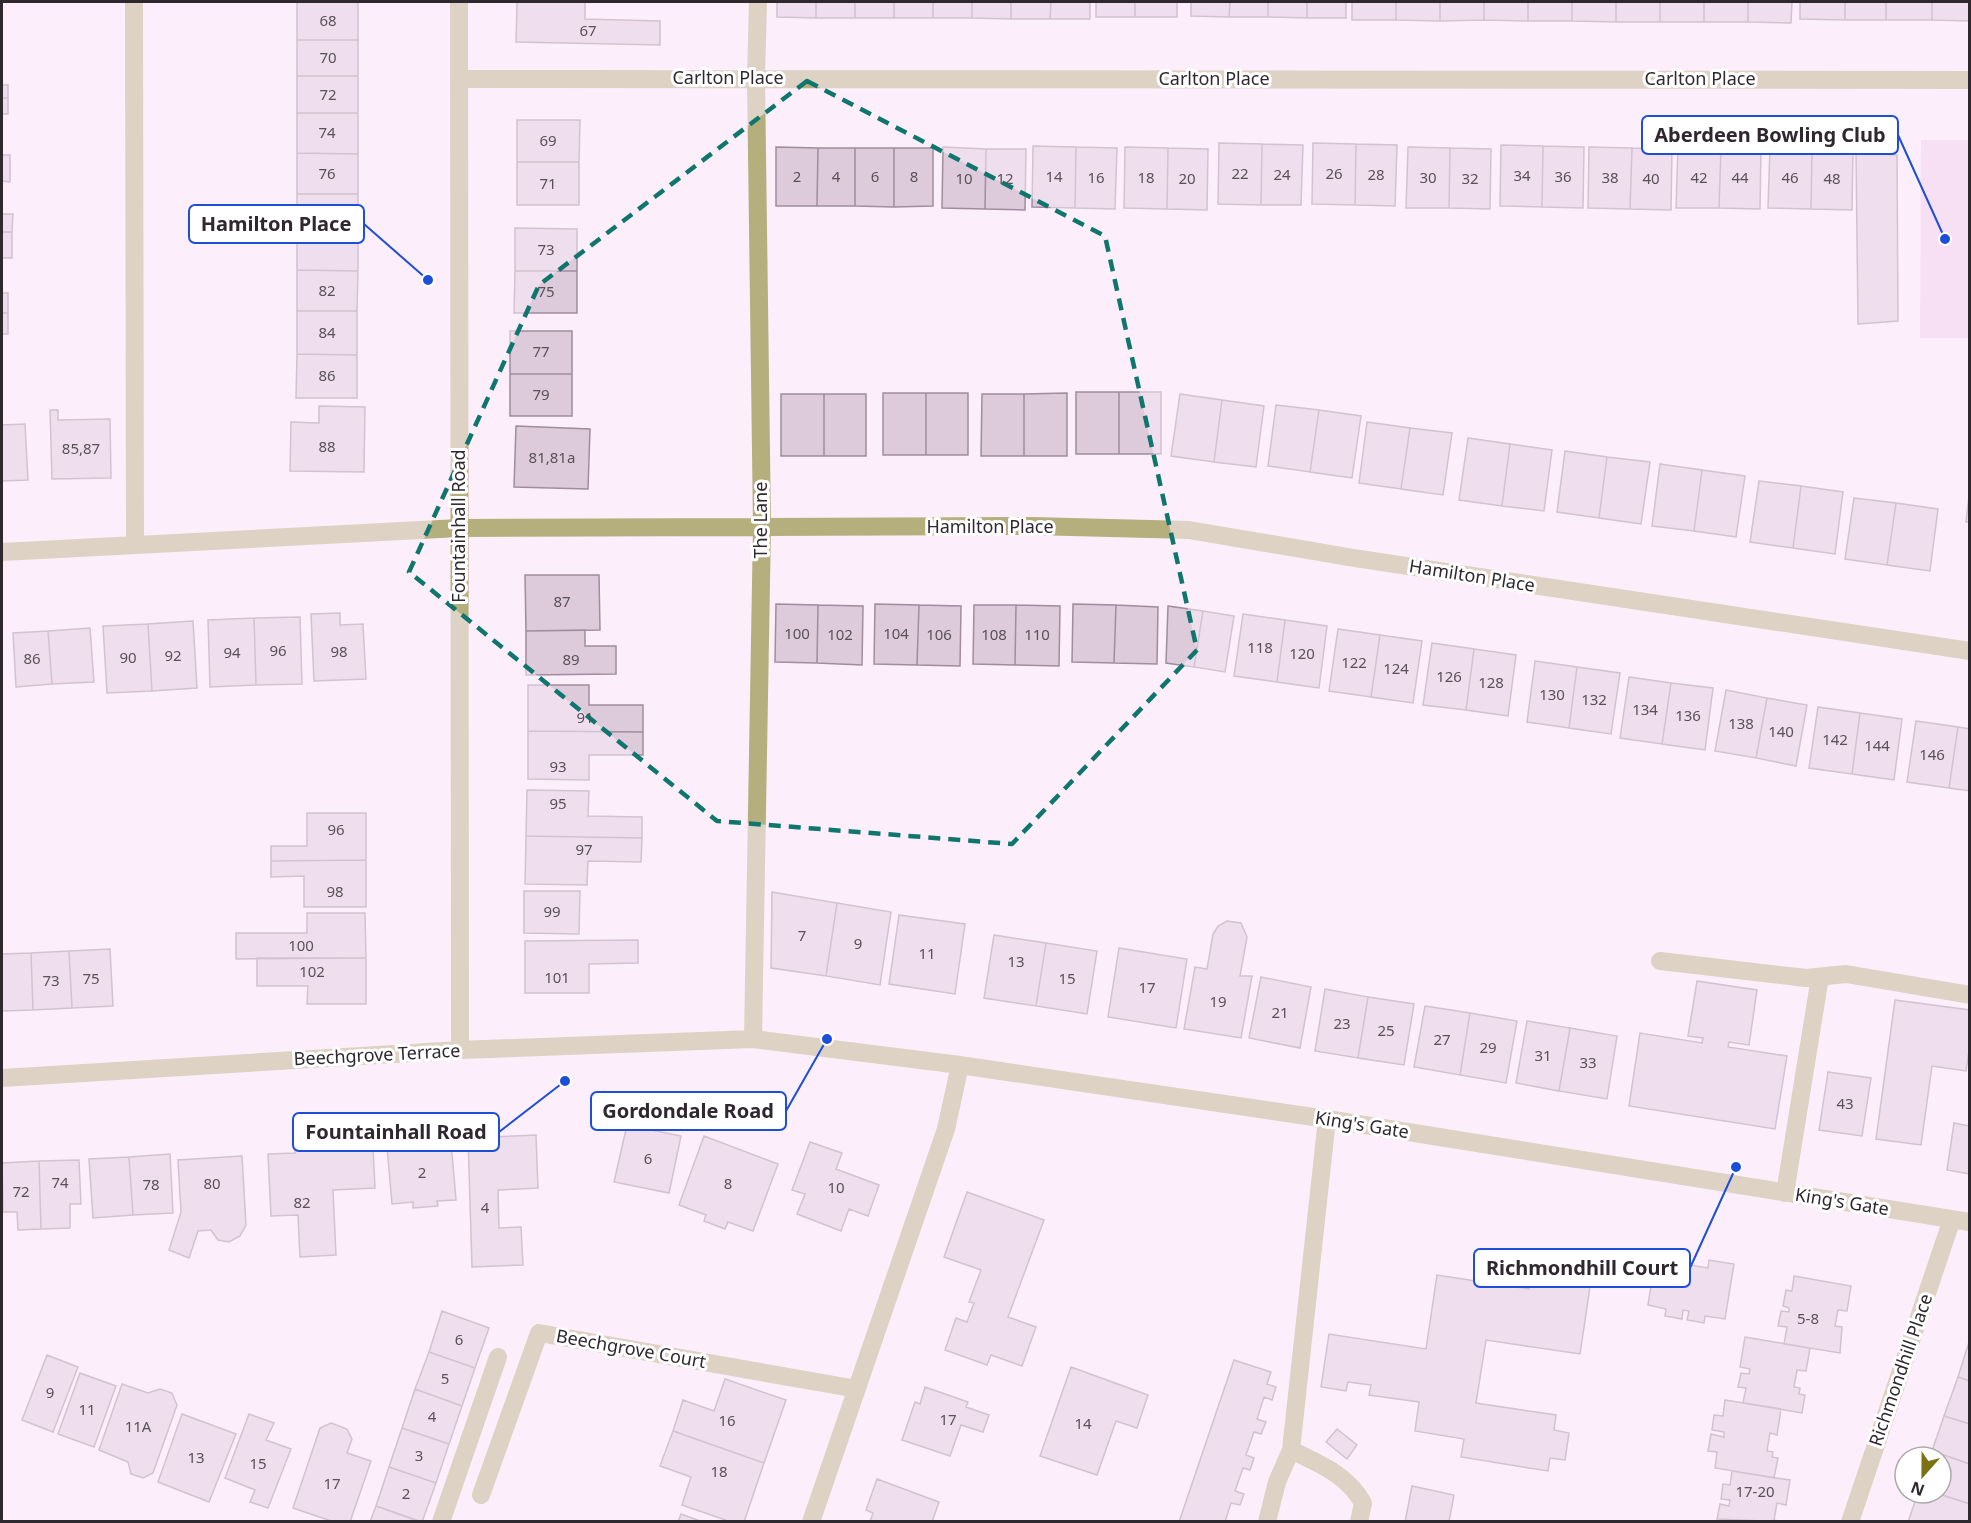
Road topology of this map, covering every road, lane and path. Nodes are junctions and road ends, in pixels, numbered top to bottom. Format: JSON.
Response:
{"nodes":[{"id":1,"x":134,"y":2,"type":"edge"},
{"id":2,"x":459,"y":2,"type":"edge"},
{"id":3,"x":758,"y":2,"type":"edge"},
{"id":4,"x":756,"y":78,"type":"junction"},
{"id":5,"x":459,"y":79,"type":"junction"},
{"id":6,"x":1970,"y":80,"type":"edge"},
{"id":7,"x":762,"y":526,"type":"junction"},
{"id":8,"x":459,"y":528,"type":"junction"},
{"id":9,"x":135,"y":544,"type":"junction"},
{"id":10,"x":2,"y":552,"type":"edge"},
{"id":11,"x":1970,"y":651,"type":"edge"},
{"id":12,"x":1660,"y":961,"type":"dead end"},
{"id":13,"x":1820,"y":977,"type":"junction"},
{"id":14,"x":1970,"y":995,"type":"edge"},
{"id":15,"x":753,"y":1039,"type":"junction"},
{"id":16,"x":460,"y":1050,"type":"junction"},
{"id":17,"x":960,"y":1065,"type":"junction"},
{"id":18,"x":2,"y":1077,"type":"edge"},
{"id":19,"x":1327,"y":1119,"type":"junction"},
{"id":20,"x":1785,"y":1193,"type":"junction"},
{"id":21,"x":1961,"y":1220,"type":"edge"},
{"id":22,"x":498,"y":1357,"type":"dead end"},
{"id":23,"x":857,"y":1389,"type":"junction"},
{"id":24,"x":1291,"y":1450,"type":"junction"},
{"id":25,"x":481,"y":1495,"type":"dead end"},
{"id":26,"x":441,"y":1521,"type":"edge"},
{"id":27,"x":812,"y":1521,"type":"edge"},
{"id":28,"x":1267,"y":1521,"type":"edge"},
{"id":29,"x":1359,"y":1521,"type":"edge"},
{"id":30,"x":1850,"y":1521,"type":"edge"}],
"edges":[{"from":1,"to":9,"type":"street"},
{"from":2,"to":5,"type":"street","name":"Fountainhall Road"},
{"from":3,"to":4,"type":"street","name":"The Lane"},
{"from":4,"to":5,"type":"street","name":"Carlton Place"},
{"from":4,"to":6,"type":"street","name":"Carlton Place"},
{"from":4,"to":7,"type":"street","name":"The Lane"},
{"from":5,"to":8,"type":"street","name":"Fountainhall Road"},
{"from":7,"to":8,"type":"street","name":"Hamilton Place"},
{"from":7,"to":11,"type":"street","name":"Hamilton Place"},
{"from":7,"to":15,"type":"street","name":"The Lane"},
{"from":8,"to":9,"type":"street","name":"Hamilton Place"},
{"from":8,"to":16,"type":"street","name":"Fountainhall Road"},
{"from":9,"to":10,"type":"street","name":"Hamilton Place"},
{"from":12,"to":13,"type":"street"},
{"from":13,"to":14,"type":"street"},
{"from":13,"to":20,"type":"street"},
{"from":15,"to":16,"type":"street","name":"Beechgrove Terrace"},
{"from":15,"to":17,"type":"street","name":"King's Gate"},
{"from":16,"to":18,"type":"street","name":"Beechgrove Terrace"},
{"from":17,"to":19,"type":"street","name":"King's Gate"},
{"from":17,"to":23,"type":"street"},
{"from":19,"to":20,"type":"street","name":"King's Gate"},
{"from":19,"to":24,"type":"street"},
{"from":20,"to":21,"type":"street","name":"King's Gate"},
{"from":21,"to":30,"type":"street","name":"Richmondhill Place"},
{"from":22,"to":26,"type":"street"},
{"from":23,"to":25,"type":"street","name":"Beechgrove Court"},
{"from":23,"to":27,"type":"street"},
{"from":24,"to":28,"type":"street"},
{"from":24,"to":29,"type":"street"}]}
